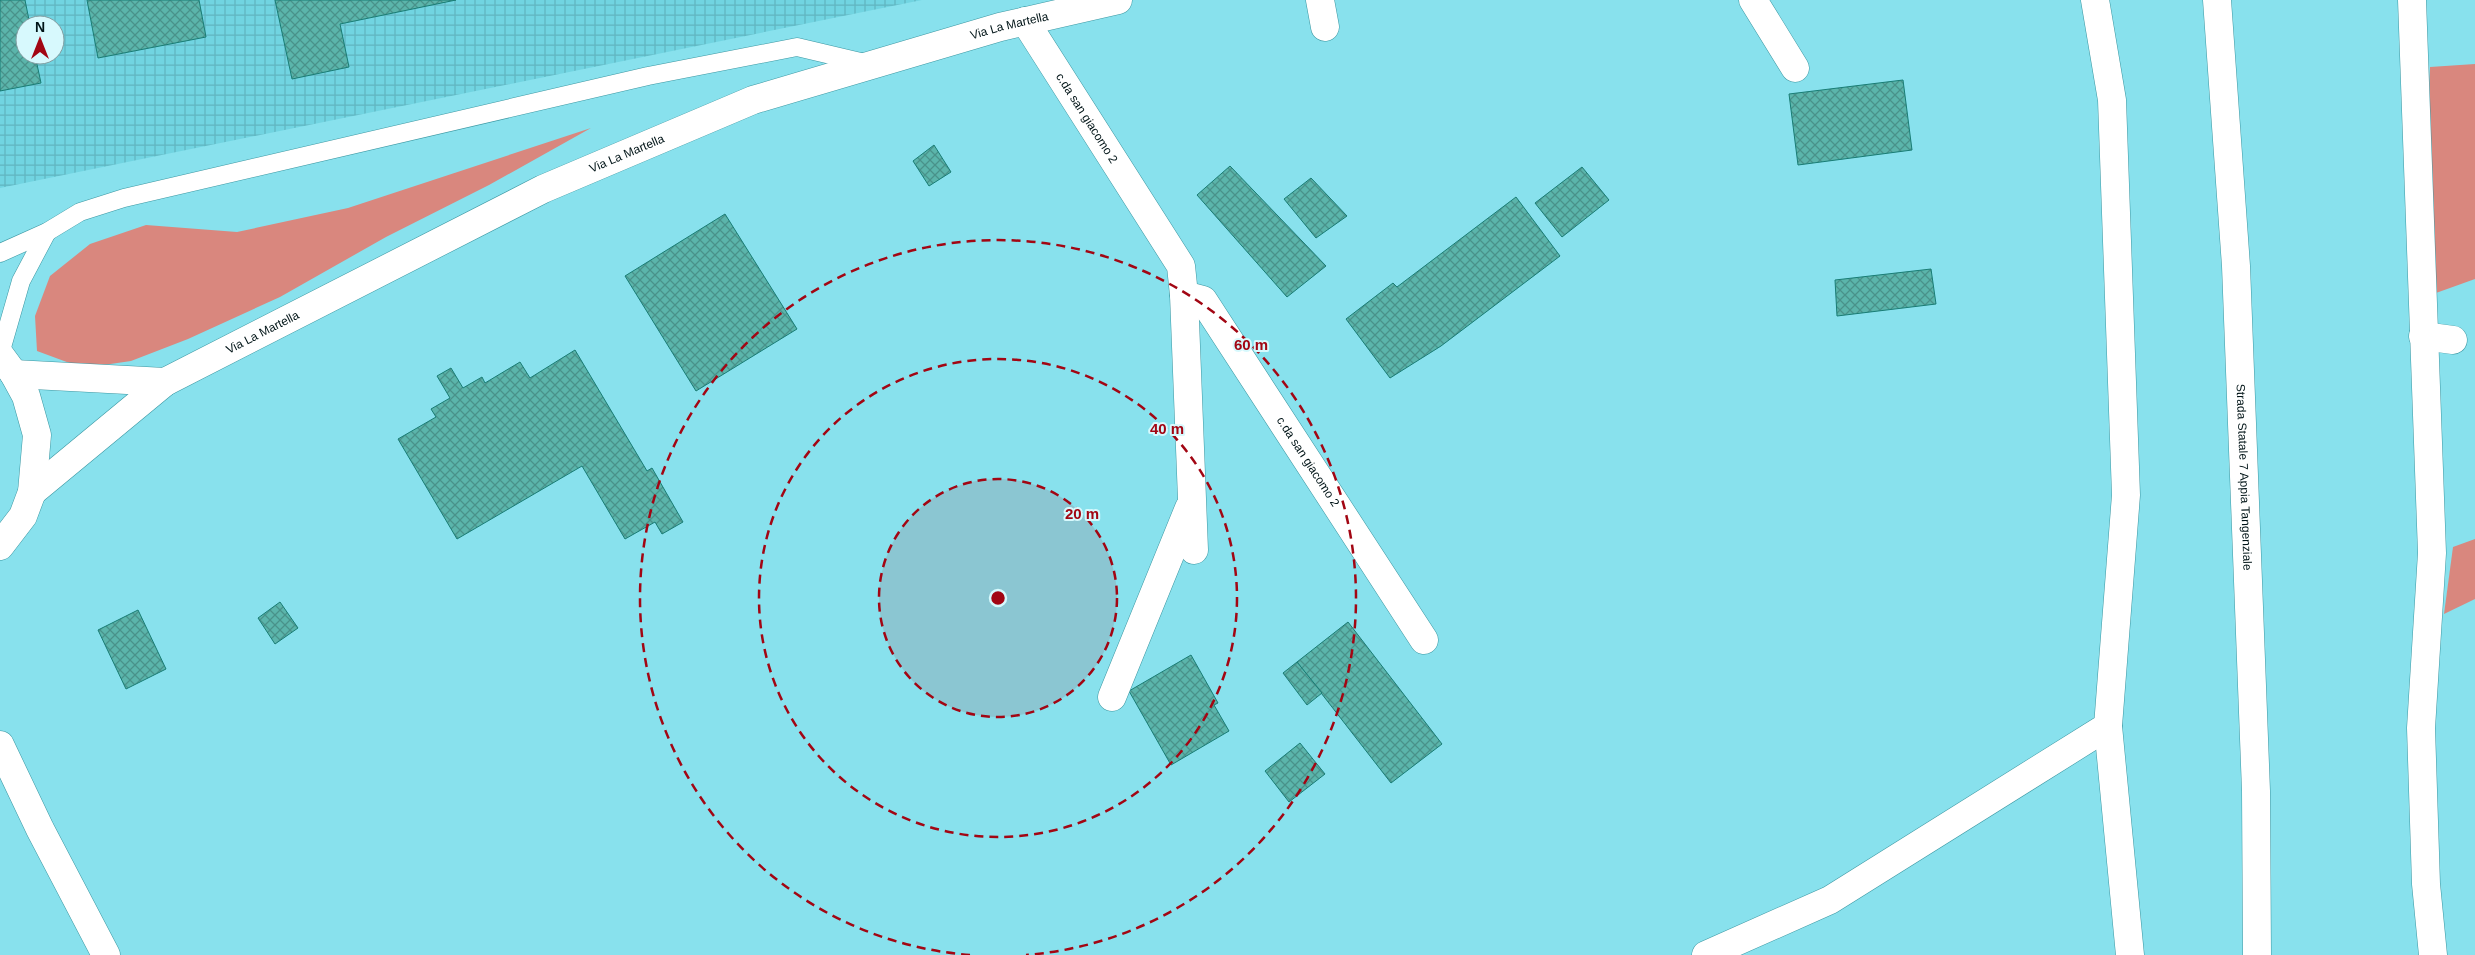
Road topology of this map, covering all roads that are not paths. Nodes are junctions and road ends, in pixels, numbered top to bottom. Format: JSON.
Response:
{"nodes":[{"id":1,"x":1118,"y":0,"type":"edge"},
{"id":2,"x":1320,"y":0,"type":"edge"},
{"id":3,"x":1753,"y":0,"type":"edge"},
{"id":4,"x":2095,"y":0,"type":"edge"},
{"id":5,"x":2217,"y":0,"type":"edge"},
{"id":6,"x":2412,"y":0,"type":"edge"},
{"id":7,"x":1025,"y":22,"type":"junction"},
{"id":8,"x":1325,"y":27,"type":"dead end"},
{"id":9,"x":876,"y":65,"type":"junction"},
{"id":10,"x":1795,"y":68,"type":"dead end"},
{"id":11,"x":47,"y":232,"type":"junction"},
{"id":12,"x":0,"y":253,"type":"edge"},
{"id":13,"x":1184,"y":295,"type":"junction"},
{"id":14,"x":2423,"y":336,"type":"junction"},
{"id":15,"x":2453,"y":340,"type":"dead end"},
{"id":16,"x":5,"y":361,"type":"edge"},
{"id":17,"x":165,"y":382,"type":"junction"},
{"id":18,"x":32,"y":492,"type":"junction"},
{"id":19,"x":1192,"y":500,"type":"junction"},
{"id":20,"x":0,"y":546,"type":"edge"},
{"id":21,"x":1194,"y":550,"type":"dead end"},
{"id":22,"x":1424,"y":640,"type":"dead end"},
{"id":23,"x":1112,"y":697,"type":"dead end"},
{"id":24,"x":2108,"y":726,"type":"junction"},
{"id":25,"x":0,"y":745,"type":"edge"},
{"id":26,"x":106,"y":955,"type":"edge"},
{"id":27,"x":1706,"y":955,"type":"edge"},
{"id":28,"x":2130,"y":955,"type":"edge"},
{"id":29,"x":2257,"y":955,"type":"edge"},
{"id":30,"x":2433,"y":955,"type":"edge"}],
"edges":[{"from":1,"to":7,"type":"main road","name":"Via La Martella"},
{"from":2,"to":8,"type":"main road"},
{"from":3,"to":10,"type":"main road"},
{"from":4,"to":24,"type":"main road"},
{"from":5,"to":29,"type":"main road","name":"Strada Statale 7 Appia Tangenziale"},
{"from":6,"to":14,"type":"main road"},
{"from":7,"to":9,"type":"main road","name":"Via La Martella"},
{"from":7,"to":13,"type":"main road","name":"c.da san giacomo 2"},
{"from":9,"to":11,"type":"lane"},
{"from":9,"to":17,"type":"main road","name":"Via La Martella"},
{"from":11,"to":12,"type":"lane"},
{"from":11,"to":16,"type":"lane"},
{"from":13,"to":19,"type":"main road","name":"c.da san giacomo 2"},
{"from":13,"to":22,"type":"main road","name":"c.da san giacomo 2"},
{"from":14,"to":15,"type":"main road"},
{"from":14,"to":30,"type":"main road"},
{"from":16,"to":17,"type":"main road"},
{"from":16,"to":18,"type":"main road"},
{"from":17,"to":18,"type":"main road","name":"Via La Martella"},
{"from":18,"to":20,"type":"main road"},
{"from":19,"to":21,"type":"main road","name":"c.da san giacomo 2"},
{"from":19,"to":23,"type":"main road","name":"c.da san giacomo 2"},
{"from":24,"to":27,"type":"main road"},
{"from":24,"to":28,"type":"main road"},
{"from":25,"to":26,"type":"main road"}]}
